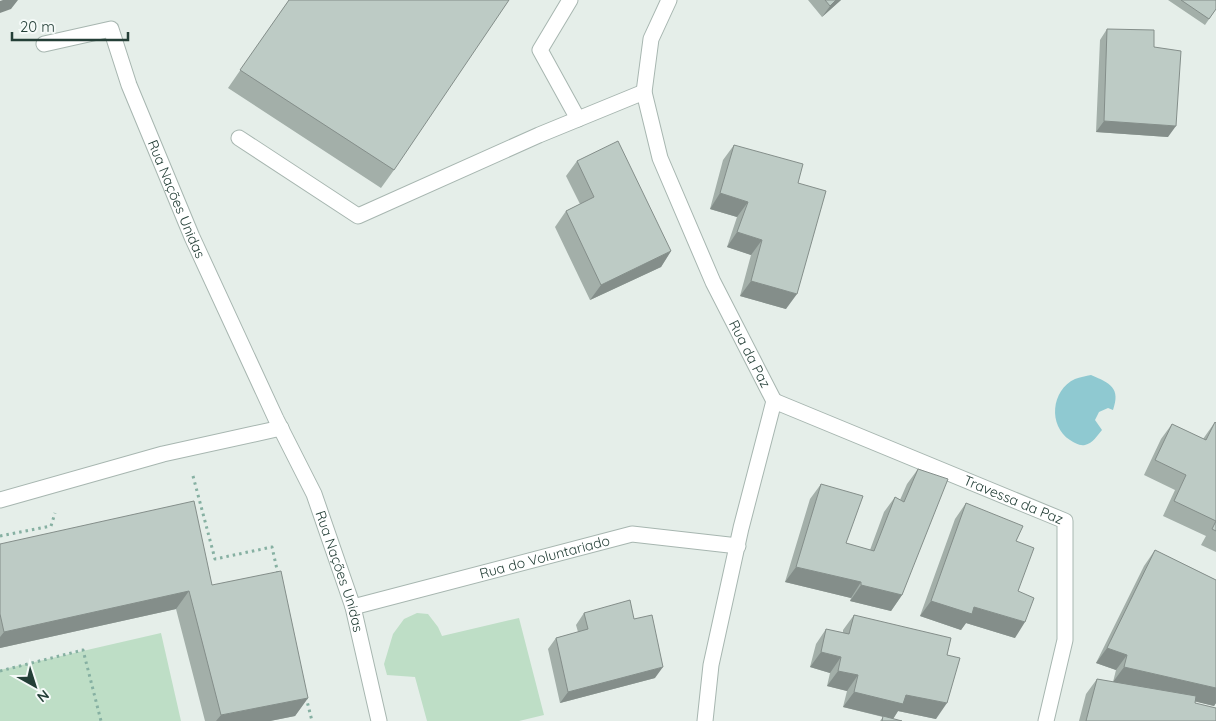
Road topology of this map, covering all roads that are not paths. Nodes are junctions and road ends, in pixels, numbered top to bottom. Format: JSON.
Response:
{"nodes":[{"id":1,"x":570,"y":0,"type":"edge"},
{"id":2,"x":669,"y":0,"type":"edge"},
{"id":3,"x":44,"y":44,"type":"dead end"},
{"id":4,"x":644,"y":92,"type":"junction"},
{"id":5,"x":578,"y":119,"type":"junction"},
{"id":6,"x":239,"y":138,"type":"dead end"},
{"id":7,"x":774,"y":401,"type":"junction"},
{"id":8,"x":280,"y":428,"type":"junction"},
{"id":9,"x":0,"y":500,"type":"edge"},
{"id":10,"x":738,"y":546,"type":"junction"},
{"id":11,"x":353,"y":607,"type":"junction"},
{"id":12,"x":379,"y":721,"type":"edge"},
{"id":13,"x":705,"y":721,"type":"edge"},
{"id":14,"x":1046,"y":721,"type":"edge"}],
"edges":[{"from":1,"to":5,"type":"street"},
{"from":2,"to":4,"type":"street","name":"Rua da Paz"},
{"from":3,"to":8,"type":"street","name":"Rua Nações Unidas"},
{"from":4,"to":5,"type":"street"},
{"from":4,"to":7,"type":"street","name":"Rua da Paz"},
{"from":5,"to":6,"type":"street"},
{"from":7,"to":10,"type":"street","name":"Rua da Paz"},
{"from":7,"to":14,"type":"street","name":"Travessa da Paz"},
{"from":8,"to":9,"type":"street"},
{"from":8,"to":11,"type":"street","name":"Rua Nações Unidas"},
{"from":10,"to":11,"type":"street","name":"Rua do Voluntariado"},
{"from":10,"to":13,"type":"street","name":"Rua da Paz"},
{"from":11,"to":12,"type":"street","name":"Rua Nações Unidas"}]}
